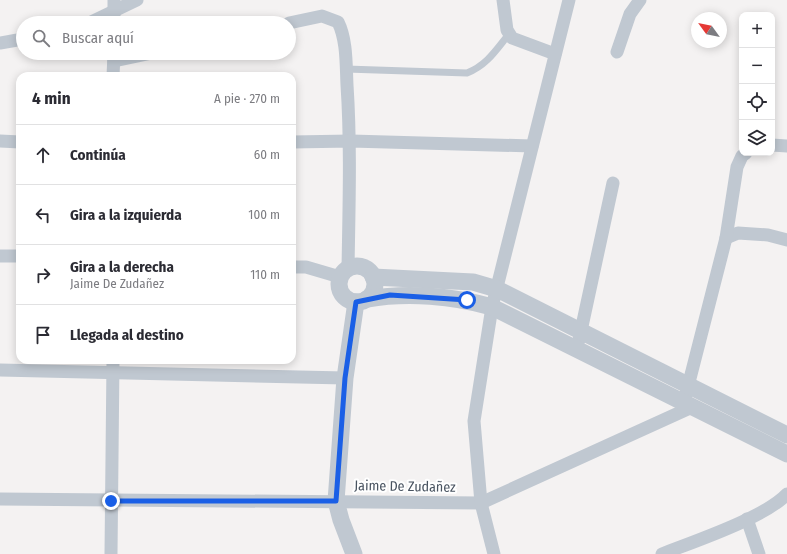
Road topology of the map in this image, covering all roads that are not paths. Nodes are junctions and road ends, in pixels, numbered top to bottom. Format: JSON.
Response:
{"nodes":[{"id":1,"x":137,"y":0,"type":"edge"},
{"id":2,"x":503,"y":0,"type":"edge"},
{"id":3,"x":569,"y":0,"type":"edge"},
{"id":4,"x":640,"y":0,"type":"edge"},
{"id":5,"x":114,"y":12,"type":"edge"},
{"id":6,"x":296,"y":22,"type":"edge"},
{"id":7,"x":509,"y":34,"type":"junction"},
{"id":8,"x":16,"y":40,"type":"edge"},
{"id":9,"x":0,"y":43,"type":"edge"},
{"id":10,"x":617,"y":52,"type":"dead end"},
{"id":11,"x":555,"y":54,"type":"junction"},
{"id":12,"x":114,"y":60,"type":"edge"},
{"id":13,"x":346,"y":69,"type":"junction"},
{"id":14,"x":113,"y":72,"type":"edge"},
{"id":15,"x":0,"y":141,"type":"edge"},
{"id":16,"x":350,"y":141,"type":"junction"},
{"id":17,"x":16,"y":142,"type":"edge"},
{"id":18,"x":296,"y":142,"type":"edge"},
{"id":19,"x":775,"y":145,"type":"edge"},
{"id":20,"x":532,"y":146,"type":"junction"},
{"id":21,"x":787,"y":146,"type":"edge"},
{"id":22,"x":742,"y":156,"type":"edge"},
{"id":23,"x":613,"y":183,"type":"dead end"},
{"id":24,"x":726,"y":238,"type":"junction"},
{"id":25,"x":787,"y":240,"type":"edge"},
{"id":26,"x":0,"y":256,"type":"edge"},
{"id":27,"x":16,"y":256,"type":"edge"},
{"id":28,"x":296,"y":267,"type":"edge"},
{"id":29,"x":344,"y":273,"type":"junction"},
{"id":30,"x":373,"y":277,"type":"junction"},
{"id":31,"x":497,"y":289,"type":"junction"},
{"id":32,"x":362,"y":301,"type":"junction"},
{"id":33,"x":492,"y":307,"type":"junction"},
{"id":34,"x":581,"y":332,"type":"junction"},
{"id":35,"x":576,"y":349,"type":"junction"},
{"id":36,"x":113,"y":366,"type":"edge"},
{"id":37,"x":0,"y":370,"type":"edge"},
{"id":38,"x":345,"y":378,"type":"junction"},
{"id":39,"x":688,"y":398,"type":"junction"},
{"id":40,"x":787,"y":435,"type":"edge"},
{"id":41,"x":787,"y":454,"type":"edge"},
{"id":42,"x":0,"y":499,"type":"edge"},
{"id":43,"x":785,"y":500,"type":"edge"},
{"id":44,"x":111,"y":501,"type":"junction"},
{"id":45,"x":336,"y":501,"type":"junction"},
{"id":46,"x":481,"y":504,"type":"junction"},
{"id":47,"x":747,"y":519,"type":"junction"},
{"id":48,"x":111,"y":554,"type":"edge"},
{"id":49,"x":354,"y":554,"type":"edge"},
{"id":50,"x":494,"y":554,"type":"edge"},
{"id":51,"x":662,"y":554,"type":"edge"},
{"id":52,"x":759,"y":554,"type":"edge"}],
"edges":[{"from":1,"to":5,"type":"street"},
{"from":2,"to":7,"type":"street"},
{"from":3,"to":11,"type":"street"},
{"from":4,"to":10,"type":"street"},
{"from":6,"to":13,"type":"street"},
{"from":7,"to":11,"type":"street"},
{"from":7,"to":13,"type":"lane"},
{"from":8,"to":9,"type":"street"},
{"from":11,"to":20,"type":"street"},
{"from":12,"to":14,"type":"street"},
{"from":13,"to":16,"type":"street"},
{"from":15,"to":17,"type":"street"},
{"from":16,"to":18,"type":"street"},
{"from":16,"to":20,"type":"street"},
{"from":16,"to":29,"type":"street"},
{"from":19,"to":21,"type":"street"},
{"from":20,"to":31,"type":"street"},
{"from":22,"to":24,"type":"street"},
{"from":23,"to":34,"type":"street"},
{"from":24,"to":25,"type":"street"},
{"from":24,"to":39,"type":"street"},
{"from":26,"to":27,"type":"street"},
{"from":28,"to":29,"type":"street"},
{"from":29,"to":30,"type":"street"},
{"from":29,"to":32,"type":"street"},
{"from":30,"to":31,"type":"street"},
{"from":30,"to":32,"type":"street"},
{"from":31,"to":33,"type":"street"},
{"from":31,"to":34,"type":"street"},
{"from":32,"to":33,"type":"street"},
{"from":32,"to":38,"type":"street"},
{"from":33,"to":35,"type":"street"},
{"from":33,"to":46,"type":"street"},
{"from":34,"to":35,"type":"street"},
{"from":34,"to":39,"type":"street"},
{"from":35,"to":39,"type":"street"},
{"from":36,"to":37,"type":"street"},
{"from":36,"to":38,"type":"street"},
{"from":36,"to":44,"type":"street"},
{"from":38,"to":45,"type":"street"},
{"from":39,"to":40,"type":"street"},
{"from":39,"to":41,"type":"street"},
{"from":39,"to":46,"type":"street","name":"Jaime De Zudañez"},
{"from":42,"to":44,"type":"street","name":"Jaime De Zudañez"},
{"from":43,"to":47,"type":"street"},
{"from":44,"to":45,"type":"street","name":"Jaime De Zudañez"},
{"from":44,"to":48,"type":"street"},
{"from":45,"to":46,"type":"street","name":"Jaime De Zudañez"},
{"from":45,"to":49,"type":"street"},
{"from":46,"to":50,"type":"street"},
{"from":47,"to":51,"type":"street"},
{"from":47,"to":52,"type":"street"}]}
